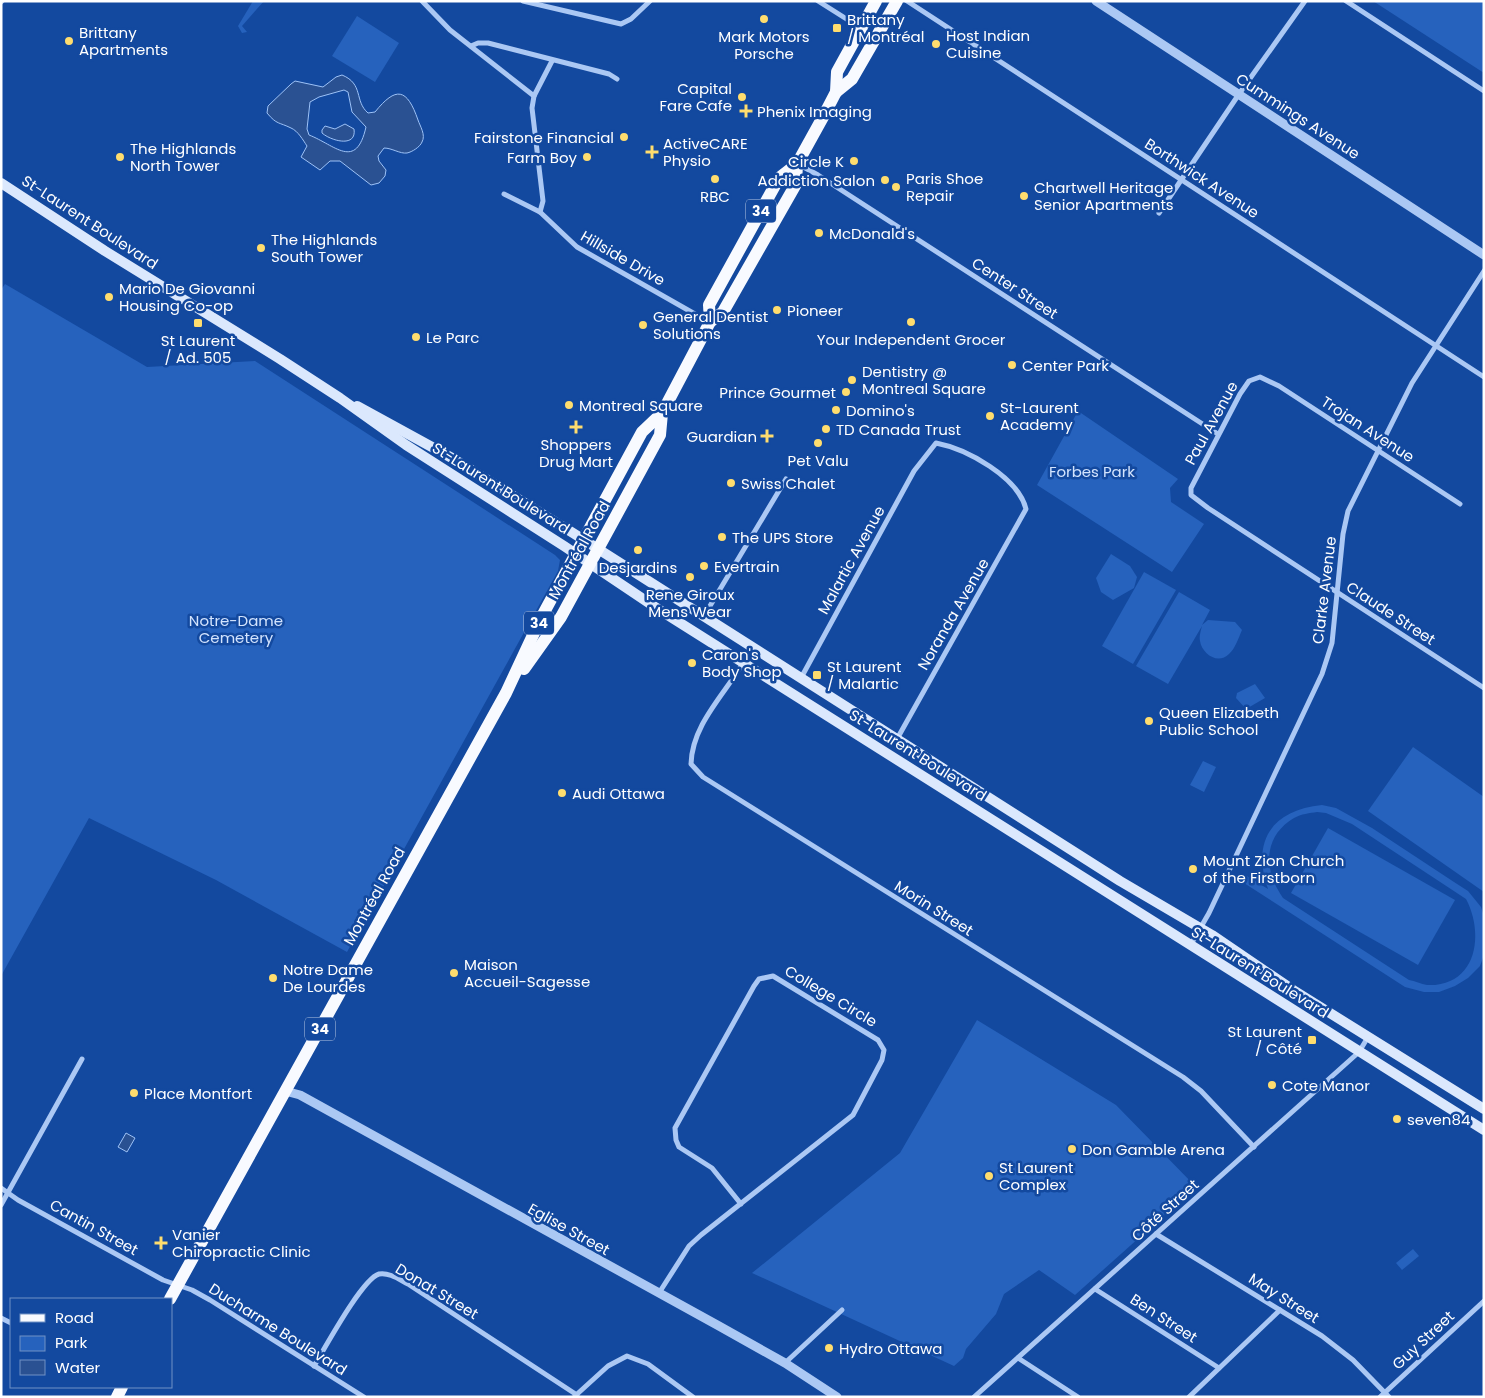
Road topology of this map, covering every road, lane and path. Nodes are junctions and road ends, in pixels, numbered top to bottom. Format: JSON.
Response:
{"nodes":[{"id":1,"x":422,"y":1,"type":"edge"},
{"id":2,"x":522,"y":1,"type":"edge"},
{"id":3,"x":818,"y":1,"type":"edge"},
{"id":4,"x":876,"y":1,"type":"edge"},
{"id":5,"x":897,"y":1,"type":"edge"},
{"id":6,"x":907,"y":1,"type":"edge"},
{"id":7,"x":1096,"y":1,"type":"edge"},
{"id":8,"x":1305,"y":1,"type":"edge"},
{"id":9,"x":1346,"y":1,"type":"edge"},
{"id":10,"x":649,"y":2,"type":"edge"},
{"id":11,"x":861,"y":28,"type":"junction"},
{"id":12,"x":876,"y":38,"type":"junction"},
{"id":13,"x":471,"y":46,"type":"junction"},
{"id":14,"x":552,"y":61,"type":"junction"},
{"id":15,"x":617,"y":79,"type":"dead end"},
{"id":16,"x":1484,"y":91,"type":"edge"},
{"id":17,"x":836,"y":92,"type":"junction"},
{"id":18,"x":1239,"y":94,"type":"junction"},
{"id":19,"x":534,"y":96,"type":"junction"},
{"id":20,"x":797,"y":164,"type":"junction"},
{"id":21,"x":1181,"y":179,"type":"junction"},
{"id":22,"x":1,"y":183,"type":"edge"},
{"id":23,"x":504,"y":194,"type":"dead end"},
{"id":24,"x":540,"y":212,"type":"junction"},
{"id":25,"x":1159,"y":213,"type":"dead end"},
{"id":26,"x":1484,"y":255,"type":"edge"},
{"id":27,"x":1484,"y":271,"type":"edge"},
{"id":28,"x":710,"y":322,"type":"junction"},
{"id":29,"x":1436,"y":345,"type":"junction"},
{"id":30,"x":1260,"y":377,"type":"joint"},
{"id":31,"x":1484,"y":377,"type":"edge"},
{"id":32,"x":340,"y":398,"type":"junction"},
{"id":33,"x":662,"y":413,"type":"junction"},
{"id":34,"x":1218,"y":434,"type":"junction"},
{"id":35,"x":1380,"y":451,"type":"junction"},
{"id":36,"x":926,"y":454,"type":"joint"},
{"id":37,"x":786,"y":479,"type":"dead end"},
{"id":38,"x":493,"y":484,"type":"junction"},
{"id":39,"x":1190,"y":488,"type":"joint"},
{"id":40,"x":486,"y":496,"type":"junction"},
{"id":41,"x":1460,"y":504,"type":"dead end"},
{"id":42,"x":584,"y":540,"type":"junction"},
{"id":43,"x":598,"y":549,"type":"junction"},
{"id":44,"x":577,"y":554,"type":"junction"},
{"id":45,"x":590,"y":564,"type":"junction"},
{"id":46,"x":1337,"y":593,"type":"junction"},
{"id":47,"x":703,"y":616,"type":"junction"},
{"id":48,"x":743,"y":662,"type":"junction"},
{"id":49,"x":801,"y":678,"type":"junction"},
{"id":50,"x":1484,"y":688,"type":"edge"},
{"id":51,"x":506,"y":693,"type":"junction"},
{"id":52,"x":897,"y":739,"type":"junction"},
{"id":53,"x":1200,"y":929,"type":"junction"},
{"id":54,"x":1190,"y":946,"type":"junction"},
{"id":55,"x":1368,"y":1037,"type":"junction"},
{"id":56,"x":1358,"y":1052,"type":"junction"},
{"id":57,"x":82,"y":1059,"type":"dead end"},
{"id":58,"x":285,"y":1091,"type":"junction"},
{"id":59,"x":1484,"y":1109,"type":"edge"},
{"id":60,"x":1484,"y":1130,"type":"edge"},
{"id":61,"x":1254,"y":1146,"type":"junction"},
{"id":62,"x":1,"y":1188,"type":"edge"},
{"id":63,"x":8,"y":1193,"type":"junction"},
{"id":64,"x":741,"y":1204,"type":"junction"},
{"id":65,"x":1,"y":1205,"type":"edge"},
{"id":66,"x":1156,"y":1234,"type":"junction"},
{"id":67,"x":177,"y":1285,"type":"junction"},
{"id":68,"x":1095,"y":1289,"type":"junction"},
{"id":69,"x":658,"y":1293,"type":"junction"},
{"id":70,"x":170,"y":1298,"type":"edge"},
{"id":71,"x":1484,"y":1301,"type":"edge"},
{"id":72,"x":842,"y":1310,"type":"dead end"},
{"id":73,"x":1280,"y":1310,"type":"junction"},
{"id":74,"x":1018,"y":1358,"type":"junction"},
{"id":75,"x":785,"y":1363,"type":"junction"},
{"id":76,"x":314,"y":1366,"type":"junction"},
{"id":77,"x":1219,"y":1368,"type":"junction"},
{"id":78,"x":1384,"y":1395,"type":"edge"},
{"id":79,"x":576,"y":1396,"type":"edge"},
{"id":80,"x":364,"y":1397,"type":"edge"},
{"id":81,"x":693,"y":1397,"type":"edge"},
{"id":82,"x":837,"y":1397,"type":"edge"},
{"id":83,"x":974,"y":1397,"type":"edge"},
{"id":84,"x":1078,"y":1397,"type":"edge"},
{"id":85,"x":1189,"y":1397,"type":"edge"}],
"edges":[{"from":1,"to":13,"type":"street"},
{"from":2,"to":10,"type":"street"},
{"from":3,"to":11,"type":"street"},
{"from":4,"to":11,"type":"main road","name":"Montréal Road","number":"34"},
{"from":5,"to":12,"type":"main road","name":"Montréal Road","number":"34"},
{"from":6,"to":21,"type":"street","name":"Borthwick Avenue"},
{"from":7,"to":18,"type":"street","name":"Cummings Avenue"},
{"from":8,"to":18,"type":"street"},
{"from":9,"to":16,"type":"street"},
{"from":11,"to":12,"type":"street"},
{"from":11,"to":17,"type":"main road","name":"Montréal Road","number":"34"},
{"from":12,"to":17,"type":"main road","name":"Montréal Road","number":"34"},
{"from":13,"to":14,"type":"street"},
{"from":13,"to":19,"type":"street"},
{"from":14,"to":15,"type":"street"},
{"from":14,"to":19,"type":"street"},
{"from":17,"to":20,"type":"main road","name":"Montréal Road","number":"34"},
{"from":18,"to":21,"type":"street"},
{"from":18,"to":26,"type":"street","name":"Cummings Avenue"},
{"from":19,"to":24,"type":"street"},
{"from":20,"to":28,"type":"main road","name":"Montréal Road","number":"34"},
{"from":20,"to":34,"type":"street","name":"Center Street"},
{"from":21,"to":25,"type":"street"},
{"from":21,"to":29,"type":"street","name":"Borthwick Avenue"},
{"from":22,"to":32,"type":"main road","name":"St-Laurent Boulevard"},
{"from":23,"to":24,"type":"street","name":"Hillside Drive"},
{"from":24,"to":28,"type":"street","name":"Hillside Drive"},
{"from":27,"to":29,"type":"street","name":"Clarke Avenue"},
{"from":28,"to":33,"type":"main road","name":"Montréal Road","number":"34"},
{"from":29,"to":31,"type":"street","name":"Borthwick Avenue"},
{"from":29,"to":35,"type":"street","name":"Clarke Avenue"},
{"from":30,"to":34,"type":"street","name":"Paul Avenue"},
{"from":30,"to":35,"type":"street","name":"Trojan Avenue"},
{"from":32,"to":38,"type":"main road","name":"St-Laurent Boulevard"},
{"from":32,"to":40,"type":"main road","name":"St-Laurent Boulevard"},
{"from":33,"to":42,"type":"main road","name":"Montréal Road","number":"34"},
{"from":33,"to":43,"type":"main road","name":"Montréal Road","number":"34"},
{"from":34,"to":39,"type":"street","name":"Paul Avenue"},
{"from":35,"to":41,"type":"street","name":"Trojan Avenue"},
{"from":35,"to":46,"type":"street","name":"Clarke Avenue"},
{"from":36,"to":49,"type":"street","name":"Malartic Avenue"},
{"from":36,"to":52,"type":"street","name":"Noranda Avenue"},
{"from":37,"to":47,"type":"street"},
{"from":38,"to":40,"type":"main road"},
{"from":38,"to":42,"type":"main road","name":"St-Laurent Boulevard"},
{"from":39,"to":46,"type":"street","name":"Claude Street"},
{"from":40,"to":44,"type":"main road","name":"St-Laurent Boulevard"},
{"from":42,"to":43,"type":"main road","name":"St-Laurent Boulevard"},
{"from":42,"to":44,"type":"main road","name":"Montréal Road","number":"34"},
{"from":43,"to":45,"type":"main road","name":"Montréal Road","number":"34"},
{"from":43,"to":47,"type":"main road","name":"St-Laurent Boulevard"},
{"from":44,"to":45,"type":"main road","name":"St-Laurent Boulevard"},
{"from":44,"to":51,"type":"main road","name":"Montréal Road","number":"34"},
{"from":45,"to":48,"type":"main road","name":"St-Laurent Boulevard"},
{"from":45,"to":51,"type":"main road","name":"Montréal Road","number":"34"},
{"from":46,"to":50,"type":"street","name":"Claude Street"},
{"from":46,"to":53,"type":"street","name":"Clarke Avenue"},
{"from":47,"to":49,"type":"main road","name":"St-Laurent Boulevard"},
{"from":48,"to":54,"type":"main road","name":"St-Laurent Boulevard"},
{"from":48,"to":61,"type":"street","name":"Morin Street"},
{"from":49,"to":52,"type":"main road","name":"St-Laurent Boulevard"},
{"from":51,"to":58,"type":"main road","name":"Montréal Road","number":"34"},
{"from":52,"to":53,"type":"main road","name":"St-Laurent Boulevard"},
{"from":53,"to":54,"type":"street","name":"Clarke Avenue"},
{"from":53,"to":55,"type":"main road","name":"St-Laurent Boulevard"},
{"from":54,"to":56,"type":"main road","name":"St-Laurent Boulevard"},
{"from":55,"to":56,"type":"street","name":"Côté Street"},
{"from":55,"to":59,"type":"main road","name":"St-Laurent Boulevard"},
{"from":56,"to":60,"type":"main road","name":"St-Laurent Boulevard"},
{"from":56,"to":61,"type":"street","name":"Côté Street"},
{"from":57,"to":63,"type":"street"},
{"from":58,"to":67,"type":"main road","name":"Montréal Road","number":"34"},
{"from":58,"to":69,"type":"street","name":"Eglise Street"},
{"from":61,"to":66,"type":"street","name":"Côté Street"},
{"from":62,"to":63,"type":"street","name":"Cantin Street"},
{"from":63,"to":65,"type":"street"},
{"from":63,"to":67,"type":"street","name":"Cantin Street"},
{"from":64,"to":64,"type":"street","name":"College Circle"},
{"from":64,"to":69,"type":"street","name":"College Circle"},
{"from":66,"to":68,"type":"street","name":"Côté Street"},
{"from":66,"to":73,"type":"street","name":"May Street"},
{"from":67,"to":70,"type":"main road","name":"Montréal Road","number":"34"},
{"from":67,"to":76,"type":"street","name":"Ducharme Boulevard"},
{"from":68,"to":74,"type":"street","name":"Côté Street"},
{"from":68,"to":77,"type":"street","name":"Ben Street"},
{"from":69,"to":75,"type":"street","name":"Eglise Street"},
{"from":71,"to":78,"type":"street","name":"Guy Street"},
{"from":72,"to":75,"type":"street"},
{"from":73,"to":77,"type":"street"},
{"from":73,"to":78,"type":"street","name":"May Street"},
{"from":74,"to":83,"type":"street","name":"Côté Street"},
{"from":74,"to":84,"type":"street"},
{"from":75,"to":82,"type":"street","name":"Eglise Street"},
{"from":76,"to":79,"type":"street","name":"Donat Street"},
{"from":76,"to":80,"type":"street","name":"Ducharme Boulevard"},
{"from":77,"to":85,"type":"street"},
{"from":79,"to":81,"type":"street"}]}
